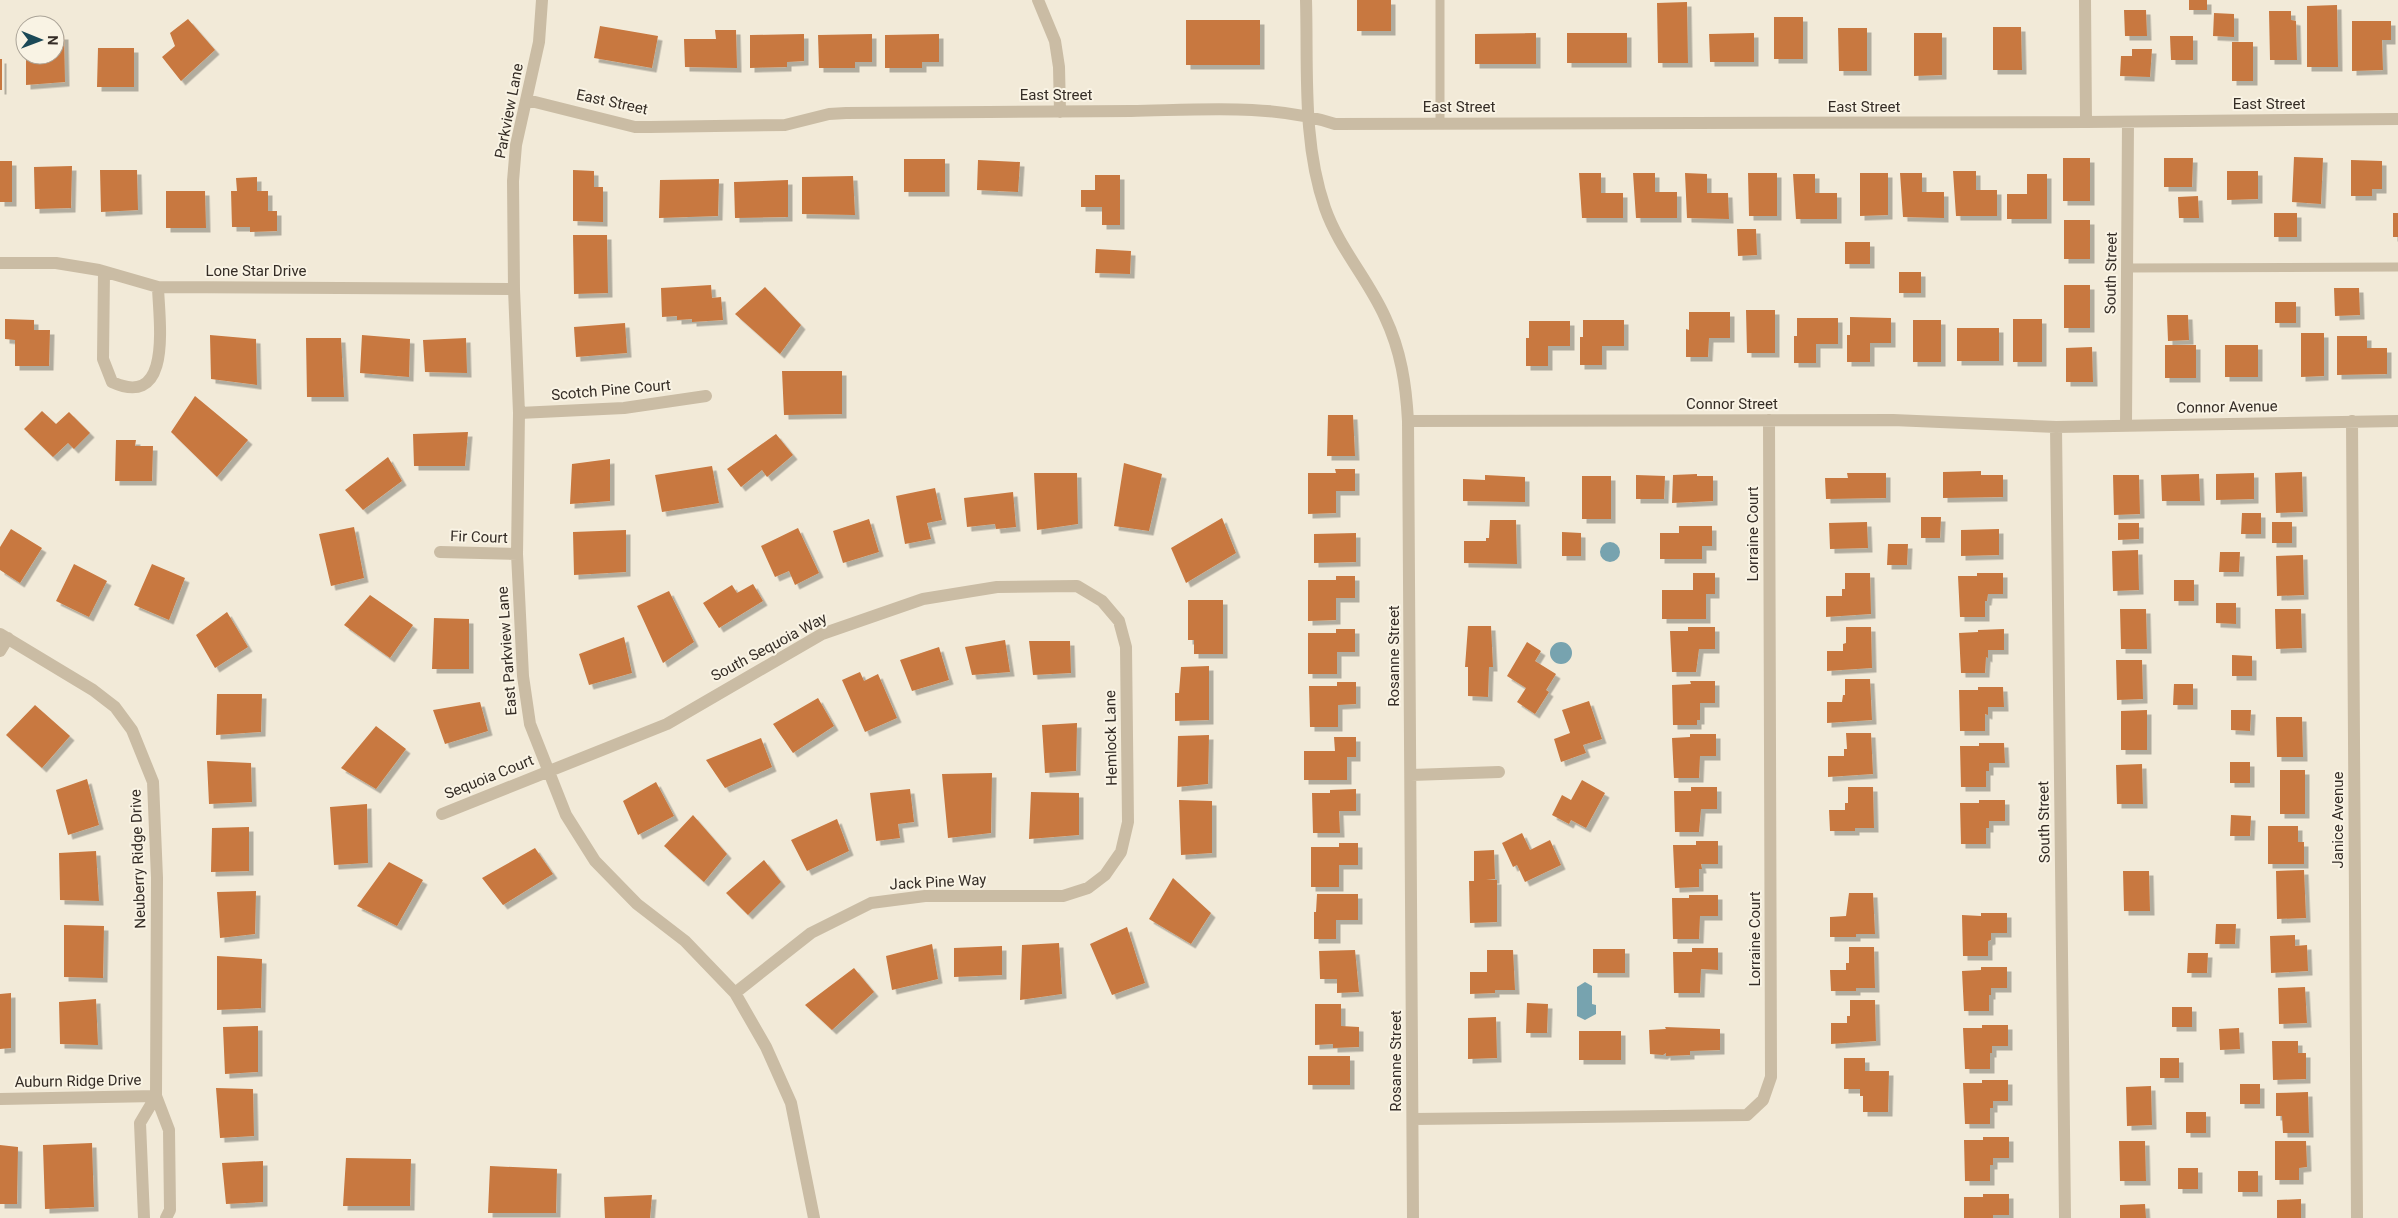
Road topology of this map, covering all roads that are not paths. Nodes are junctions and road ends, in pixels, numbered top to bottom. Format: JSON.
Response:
{"nodes":[{"id":1,"x":542,"y":0,"type":"edge"},
{"id":2,"x":1038,"y":0,"type":"edge"},
{"id":3,"x":1306,"y":0,"type":"edge"},
{"id":4,"x":1440,"y":0,"type":"edge"},
{"id":5,"x":2085,"y":0,"type":"edge"},
{"id":6,"x":527,"y":100,"type":"junction"},
{"id":7,"x":1060,"y":112,"type":"junction"},
{"id":8,"x":1309,"y":115,"type":"junction"},
{"id":9,"x":2398,"y":120,"type":"edge"},
{"id":10,"x":2086,"y":122,"type":"junction"},
{"id":11,"x":2128,"y":122,"type":"junction"},
{"id":12,"x":1440,"y":124,"type":"junction"},
{"id":13,"x":0,"y":263,"type":"edge"},
{"id":14,"x":2398,"y":267,"type":"edge"},
{"id":15,"x":2127,"y":268,"type":"junction"},
{"id":16,"x":104,"y":272,"type":"junction"},
{"id":17,"x":158,"y":287,"type":"junction"},
{"id":18,"x":514,"y":288,"type":"junction"},
{"id":19,"x":706,"y":396,"type":"dead end"},
{"id":20,"x":519,"y":413,"type":"junction"},
{"id":21,"x":1769,"y":420,"type":"junction"},
{"id":22,"x":1408,"y":421,"type":"junction"},
{"id":23,"x":2352,"y":421,"type":"junction"},
{"id":24,"x":2398,"y":421,"type":"edge"},
{"id":25,"x":2126,"y":425,"type":"junction"},
{"id":26,"x":2056,"y":427,"type":"junction"},
{"id":27,"x":440,"y":552,"type":"dead end"},
{"id":28,"x":517,"y":554,"type":"junction"},
{"id":29,"x":1102,"y":601,"type":"joint"},
{"id":30,"x":4,"y":636,"type":"edge"},
{"id":31,"x":0,"y":651,"type":"edge"},
{"id":32,"x":548,"y":770,"type":"junction"},
{"id":33,"x":1499,"y":772,"type":"dead end"},
{"id":34,"x":1411,"y":775,"type":"junction"},
{"id":35,"x":442,"y":814,"type":"dead end"},
{"id":36,"x":1106,"y":875,"type":"joint"},
{"id":37,"x":735,"y":993,"type":"junction"},
{"id":38,"x":156,"y":1096,"type":"junction"},
{"id":39,"x":0,"y":1099,"type":"edge"},
{"id":40,"x":1412,"y":1119,"type":"junction"},
{"id":41,"x":144,"y":1218,"type":"edge"},
{"id":42,"x":166,"y":1218,"type":"edge"},
{"id":43,"x":814,"y":1218,"type":"edge"},
{"id":44,"x":1413,"y":1218,"type":"edge"},
{"id":45,"x":2065,"y":1218,"type":"edge"},
{"id":46,"x":2357,"y":1218,"type":"edge"}],
"edges":[{"from":1,"to":6,"type":"street","name":"Parkview Lane"},
{"from":2,"to":7,"type":"street"},
{"from":3,"to":8,"type":"street","name":"Rosanne Street"},
{"from":4,"to":12,"type":"lane"},
{"from":5,"to":10,"type":"street"},
{"from":6,"to":7,"type":"street","name":"East Street"},
{"from":6,"to":18,"type":"street","name":"Parkview Lane"},
{"from":7,"to":8,"type":"street","name":"East Street"},
{"from":8,"to":12,"type":"street","name":"East Street"},
{"from":8,"to":22,"type":"street","name":"Rosanne Street"},
{"from":9,"to":11,"type":"street","name":"East Street"},
{"from":10,"to":11,"type":"street","name":"East Street"},
{"from":10,"to":12,"type":"street","name":"East Street"},
{"from":11,"to":15,"type":"street","name":"South Street"},
{"from":13,"to":16,"type":"street","name":"Lone Star Drive"},
{"from":14,"to":15,"type":"lane"},
{"from":15,"to":25,"type":"street","name":"South Street"},
{"from":16,"to":17,"type":"street","name":"Lone Star Drive"},
{"from":16,"to":17,"type":"street"},
{"from":17,"to":18,"type":"street","name":"Lone Star Drive"},
{"from":18,"to":20,"type":"street","name":"East Parkview Lane"},
{"from":19,"to":20,"type":"street","name":"Scotch Pine Court"},
{"from":20,"to":28,"type":"street","name":"East Parkview Lane"},
{"from":21,"to":22,"type":"street","name":"Connor Street"},
{"from":21,"to":26,"type":"street","name":"Connor Street"},
{"from":21,"to":40,"type":"street","name":"Lorraine Court"},
{"from":22,"to":34,"type":"street","name":"Rosanne Street"},
{"from":23,"to":24,"type":"street","name":"Connor Avenue"},
{"from":23,"to":25,"type":"street","name":"Connor Avenue"},
{"from":23,"to":46,"type":"street","name":"Janice Avenue"},
{"from":25,"to":26,"type":"street","name":"Connor Avenue"},
{"from":26,"to":45,"type":"street","name":"South Street"},
{"from":27,"to":28,"type":"street","name":"Fir Court"},
{"from":28,"to":32,"type":"street","name":"East Parkview Lane"},
{"from":29,"to":32,"type":"street","name":"South Sequoia Way"},
{"from":29,"to":36,"type":"street","name":"Hemlock Lane"},
{"from":30,"to":31,"type":"street"},
{"from":30,"to":38,"type":"street","name":"Neuberry Ridge Drive"},
{"from":32,"to":35,"type":"street","name":"Sequoia Court"},
{"from":32,"to":37,"type":"street","name":"East Parkview Lane"},
{"from":33,"to":34,"type":"street"},
{"from":34,"to":40,"type":"street","name":"Rosanne Street"},
{"from":36,"to":37,"type":"street","name":"Jack Pine Way"},
{"from":37,"to":43,"type":"street","name":"East Parkview Lane"},
{"from":38,"to":39,"type":"street","name":"Auburn Ridge Drive"},
{"from":38,"to":41,"type":"street"},
{"from":38,"to":42,"type":"street","name":"Neuberry Ridge Drive"},
{"from":40,"to":44,"type":"street","name":"Rosanne Street"}]}
